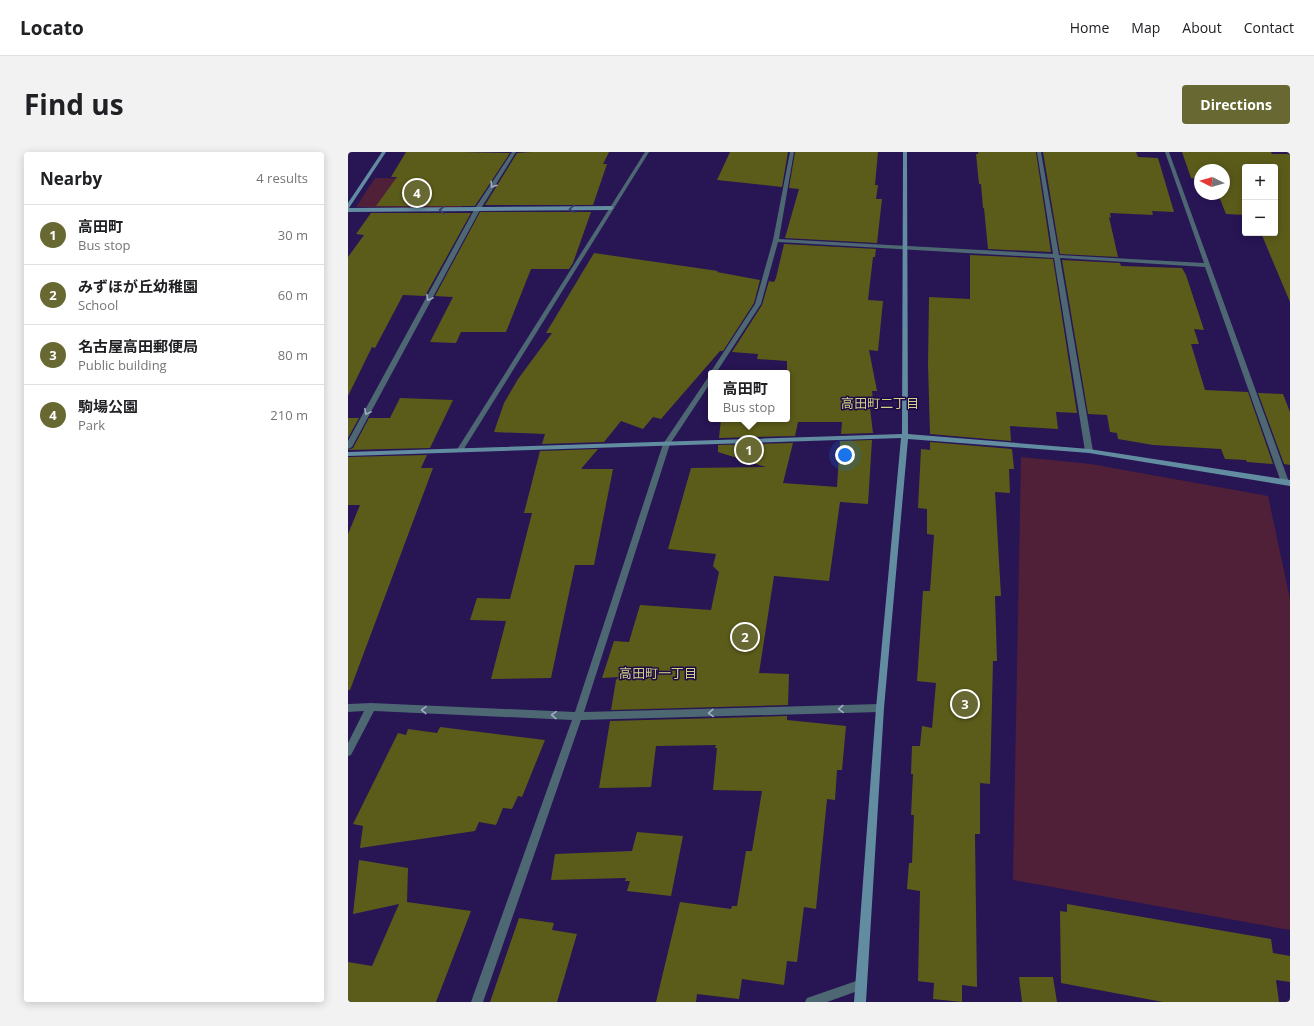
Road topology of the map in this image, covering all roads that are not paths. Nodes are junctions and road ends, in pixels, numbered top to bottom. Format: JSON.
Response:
{"nodes":[{"id":1,"x":384,"y":152,"type":"edge"},
{"id":2,"x":514,"y":152,"type":"edge"},
{"id":3,"x":647,"y":152,"type":"edge"},
{"id":4,"x":792,"y":152,"type":"edge"},
{"id":5,"x":906,"y":152,"type":"edge"},
{"id":6,"x":1039,"y":152,"type":"edge"},
{"id":7,"x":1167,"y":152,"type":"edge"},
{"id":8,"x":348,"y":208,"type":"edge"},
{"id":9,"x":611,"y":208,"type":"junction"},
{"id":10,"x":477,"y":210,"type":"junction"},
{"id":11,"x":776,"y":240,"type":"junction"},
{"id":12,"x":904,"y":248,"type":"junction"},
{"id":13,"x":1057,"y":257,"type":"junction"},
{"id":14,"x":1207,"y":265,"type":"junction"},
{"id":15,"x":715,"y":370,"type":"edge"},
{"id":16,"x":708,"y":382,"type":"edge"},
{"id":17,"x":905,"y":436,"type":"junction"},
{"id":18,"x":667,"y":444,"type":"junction"},
{"id":19,"x":348,"y":447,"type":"edge"},
{"id":20,"x":460,"y":450,"type":"junction"},
{"id":21,"x":1089,"y":451,"type":"junction"},
{"id":22,"x":348,"y":454,"type":"edge"},
{"id":23,"x":1287,"y":483,"type":"edge"},
{"id":24,"x":371,"y":707,"type":"junction"},
{"id":25,"x":348,"y":708,"type":"edge"},
{"id":26,"x":880,"y":708,"type":"junction"},
{"id":27,"x":578,"y":716,"type":"junction"},
{"id":28,"x":348,"y":752,"type":"edge"},
{"id":29,"x":862,"y":984,"type":"junction"},
{"id":30,"x":477,"y":1002,"type":"edge"},
{"id":31,"x":811,"y":1002,"type":"edge"},
{"id":32,"x":860,"y":1002,"type":"edge"}],
"edges":[{"from":1,"to":8,"type":"street"},
{"from":2,"to":10,"type":"street","one_way":true},
{"from":3,"to":9,"type":"street"},
{"from":4,"to":11,"type":"street"},
{"from":5,"to":12,"type":"street"},
{"from":6,"to":13,"type":"street"},
{"from":7,"to":14,"type":"street"},
{"from":10,"to":8,"type":"street","one_way":true},
{"from":9,"to":10,"type":"street","one_way":true},
{"from":9,"to":20,"type":"street"},
{"from":10,"to":19,"type":"street","one_way":true},
{"from":11,"to":12,"type":"street"},
{"from":11,"to":15,"type":"street"},
{"from":12,"to":13,"type":"street"},
{"from":12,"to":17,"type":"street"},
{"from":13,"to":14,"type":"street"},
{"from":13,"to":21,"type":"street"},
{"from":14,"to":23,"type":"street"},
{"from":16,"to":18,"type":"street"},
{"from":17,"to":18,"type":"street"},
{"from":17,"to":21,"type":"street"},
{"from":17,"to":26,"type":"street"},
{"from":18,"to":20,"type":"street"},
{"from":18,"to":27,"type":"street"},
{"from":20,"to":22,"type":"street"},
{"from":21,"to":23,"type":"street"},
{"from":24,"to":25,"type":"street"},
{"from":27,"to":24,"type":"street","one_way":true},
{"from":24,"to":28,"type":"street"},
{"from":26,"to":27,"type":"street","one_way":true},
{"from":26,"to":29,"type":"street"},
{"from":27,"to":30,"type":"street"},
{"from":29,"to":31,"type":"street"},
{"from":29,"to":32,"type":"street"}]}
